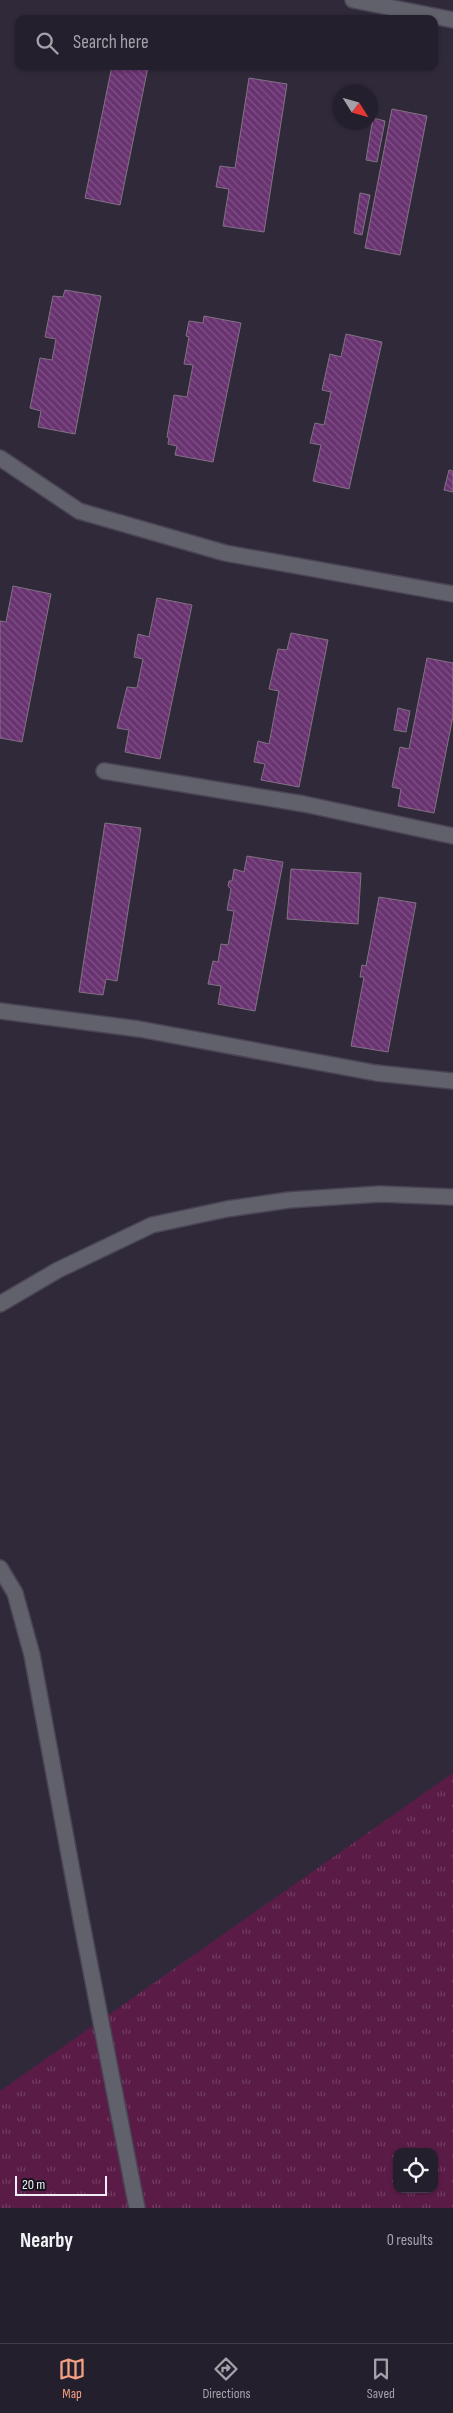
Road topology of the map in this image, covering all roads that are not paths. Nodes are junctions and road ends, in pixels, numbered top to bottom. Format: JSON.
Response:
{"nodes":[{"id":1,"x":353,"y":0,"type":"edge"},
{"id":2,"x":428,"y":15,"type":"edge"},
{"id":3,"x":438,"y":17,"type":"edge"},
{"id":4,"x":453,"y":20,"type":"edge"},
{"id":5,"x":0,"y":458,"type":"edge"},
{"id":6,"x":453,"y":594,"type":"edge"},
{"id":7,"x":104,"y":771,"type":"dead end"},
{"id":8,"x":453,"y":836,"type":"edge"},
{"id":9,"x":0,"y":1011,"type":"edge"},
{"id":10,"x":453,"y":1081,"type":"edge"},
{"id":11,"x":453,"y":1197,"type":"edge"},
{"id":12,"x":0,"y":1304,"type":"edge"},
{"id":13,"x":0,"y":1568,"type":"edge"},
{"id":14,"x":137,"y":2208,"type":"edge"}],
"edges":[{"from":1,"to":2,"type":"lane"},
{"from":3,"to":4,"type":"lane"},
{"from":5,"to":6,"type":"lane"},
{"from":7,"to":8,"type":"lane"},
{"from":9,"to":10,"type":"lane"},
{"from":11,"to":12,"type":"lane"},
{"from":13,"to":14,"type":"lane"}]}
